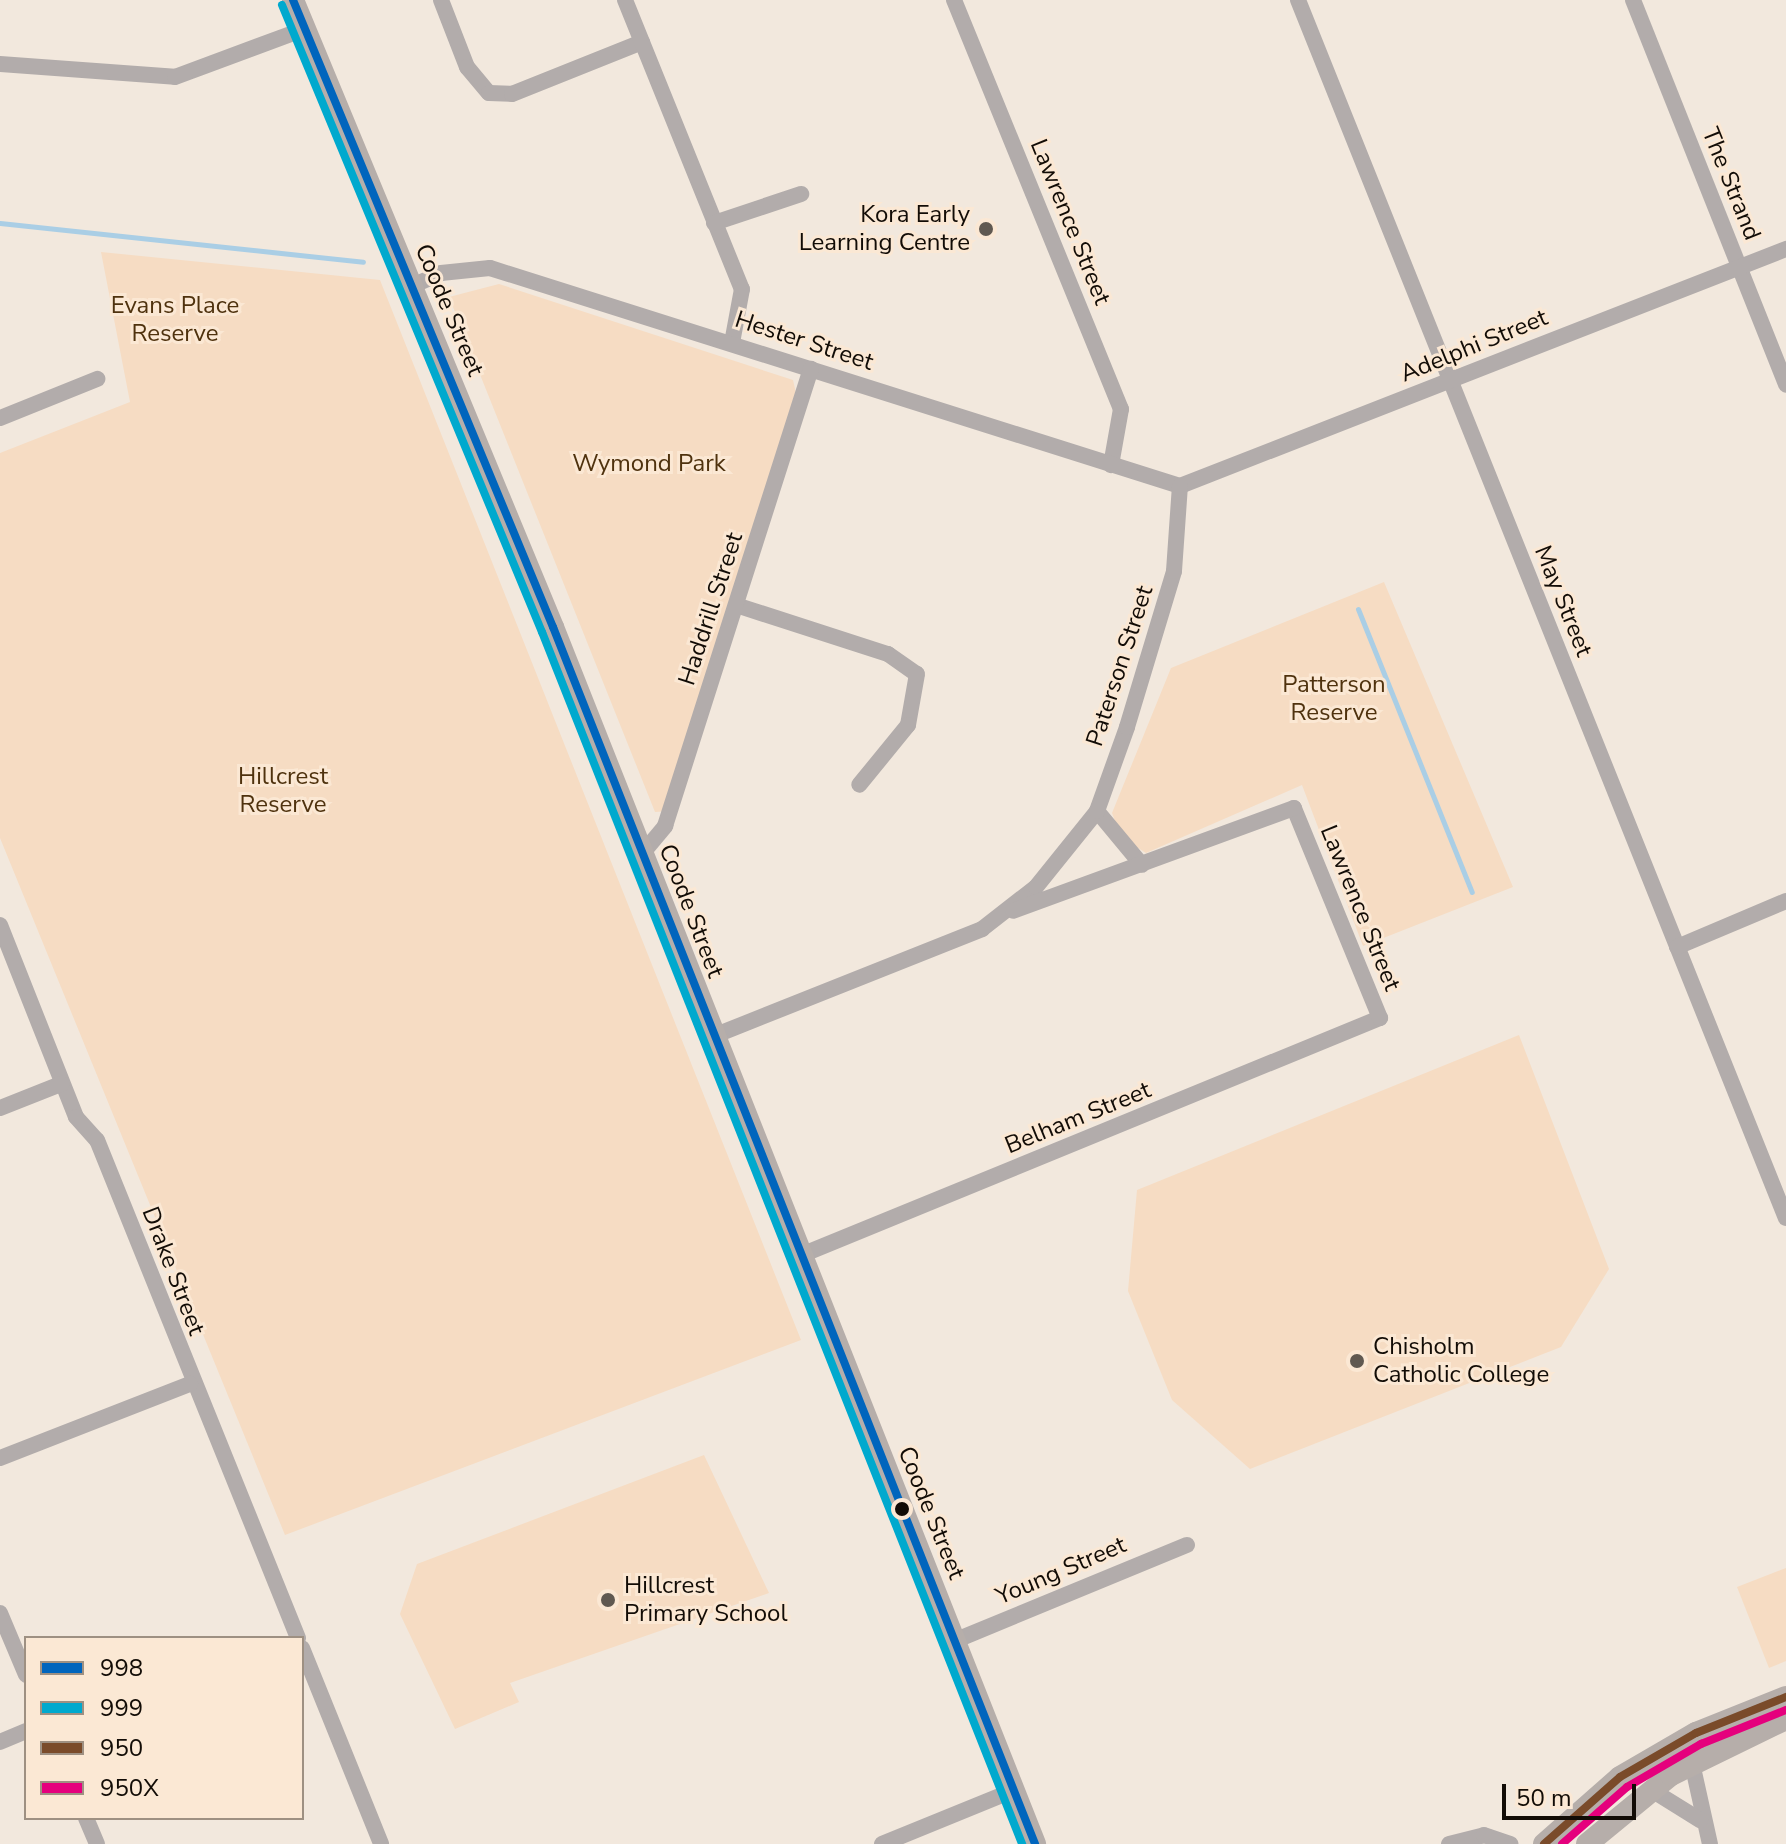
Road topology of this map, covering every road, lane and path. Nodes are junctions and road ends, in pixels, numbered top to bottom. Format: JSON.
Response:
{"nodes":[{"id":1,"x":293,"y":0,"type":"edge"},
{"id":2,"x":441,"y":0,"type":"edge"},
{"id":3,"x":625,"y":0,"type":"edge"},
{"id":4,"x":954,"y":0,"type":"edge"},
{"id":5,"x":1298,"y":0,"type":"edge"},
{"id":6,"x":1633,"y":0,"type":"edge"},
{"id":7,"x":304,"y":29,"type":"junction"},
{"id":8,"x":642,"y":42,"type":"junction"},
{"id":9,"x":0,"y":64,"type":"edge"},
{"id":10,"x":801,"y":194,"type":"dead end"},
{"id":11,"x":714,"y":223,"type":"junction"},
{"id":12,"x":1786,"y":249,"type":"edge"},
{"id":13,"x":1738,"y":267,"type":"junction"},
{"id":14,"x":412,"y":286,"type":"junction"},
{"id":15,"x":732,"y":343,"type":"junction"},
{"id":16,"x":811,"y":369,"type":"junction"},
{"id":17,"x":97,"y":379,"type":"dead end"},
{"id":18,"x":1448,"y":382,"type":"junction"},
{"id":19,"x":1786,"y":385,"type":"edge"},
{"id":20,"x":0,"y":418,"type":"edge"},
{"id":21,"x":1111,"y":465,"type":"junction"},
{"id":22,"x":1180,"y":486,"type":"junction"},
{"id":23,"x":739,"y":606,"type":"junction"},
{"id":24,"x":859,"y":785,"type":"dead end"},
{"id":25,"x":1294,"y":808,"type":"joint"},
{"id":26,"x":1097,"y":811,"type":"junction"},
{"id":27,"x":641,"y":855,"type":"junction"},
{"id":28,"x":1142,"y":865,"type":"junction"},
{"id":29,"x":1786,"y":901,"type":"edge"},
{"id":30,"x":1013,"y":911,"type":"junction"},
{"id":31,"x":0,"y":925,"type":"edge"},
{"id":32,"x":1677,"y":947,"type":"junction"},
{"id":33,"x":1375,"y":1025,"type":"joint"},
{"id":34,"x":711,"y":1037,"type":"junction"},
{"id":35,"x":61,"y":1084,"type":"junction"},
{"id":36,"x":0,"y":1108,"type":"edge"},
{"id":37,"x":1786,"y":1218,"type":"edge"},
{"id":38,"x":799,"y":1256,"type":"junction"},
{"id":39,"x":190,"y":1384,"type":"junction"},
{"id":40,"x":0,"y":1458,"type":"edge"},
{"id":41,"x":1187,"y":1545,"type":"dead end"},
{"id":42,"x":0,"y":1613,"type":"edge"},
{"id":43,"x":297,"y":1636,"type":"edge"},
{"id":44,"x":954,"y":1641,"type":"junction"},
{"id":45,"x":304,"y":1653,"type":"edge"},
{"id":46,"x":24,"y":1670,"type":"edge"},
{"id":47,"x":1786,"y":1697,"type":"edge"},
{"id":48,"x":1786,"y":1719,"type":"edge"},
{"id":49,"x":24,"y":1732,"type":"edge"},
{"id":50,"x":0,"y":1742,"type":"edge"},
{"id":51,"x":1692,"y":1763,"type":"junction"},
{"id":52,"x":1650,"y":1789,"type":"junction"},
{"id":53,"x":1012,"y":1791,"type":"junction"},
{"id":54,"x":87,"y":1820,"type":"edge"},
{"id":55,"x":1700,"y":1820,"type":"junction"},
{"id":56,"x":1458,"y":1843,"type":"edge"},
{"id":57,"x":97,"y":1844,"type":"edge"},
{"id":58,"x":381,"y":1844,"type":"edge"},
{"id":59,"x":882,"y":1844,"type":"edge"},
{"id":60,"x":1035,"y":1844,"type":"edge"},
{"id":61,"x":1510,"y":1844,"type":"edge"},
{"id":62,"x":1544,"y":1844,"type":"edge"},
{"id":63,"x":1587,"y":1844,"type":"edge"},
{"id":64,"x":1710,"y":1844,"type":"edge"}],
"edges":[{"from":1,"to":7,"type":"main road","name":"Coode Street"},
{"from":2,"to":8,"type":"street"},
{"from":3,"to":8,"type":"street"},
{"from":4,"to":21,"type":"street","name":"Lawrence Street"},
{"from":5,"to":18,"type":"street","name":"May Street"},
{"from":6,"to":13,"type":"street","name":"The Strand"},
{"from":7,"to":9,"type":"street"},
{"from":7,"to":14,"type":"main road","name":"Coode Street"},
{"from":8,"to":11,"type":"street"},
{"from":10,"to":11,"type":"street"},
{"from":11,"to":15,"type":"street"},
{"from":12,"to":13,"type":"street","name":"Adelphi Street"},
{"from":13,"to":18,"type":"street","name":"Adelphi Street"},
{"from":13,"to":19,"type":"street","name":"The Strand"},
{"from":14,"to":15,"type":"street","name":"Hester Street"},
{"from":14,"to":27,"type":"main road","name":"Coode Street"},
{"from":15,"to":16,"type":"street","name":"Hester Street"},
{"from":16,"to":21,"type":"street","name":"Hester Street"},
{"from":16,"to":23,"type":"street","name":"Haddrill Street"},
{"from":17,"to":20,"type":"street"},
{"from":18,"to":22,"type":"street","name":"Adelphi Street"},
{"from":18,"to":32,"type":"street","name":"May Street"},
{"from":21,"to":22,"type":"street","name":"Hester Street"},
{"from":22,"to":26,"type":"street","name":"Paterson Street"},
{"from":23,"to":24,"type":"street"},
{"from":23,"to":27,"type":"street","name":"Haddrill Street"},
{"from":25,"to":28,"type":"street","name":"Paterson Street"},
{"from":25,"to":33,"type":"street","name":"Lawrence Street"},
{"from":26,"to":28,"type":"street"},
{"from":26,"to":30,"type":"street","name":"Paterson Street"},
{"from":27,"to":34,"type":"main road","name":"Coode Street"},
{"from":28,"to":30,"type":"street","name":"Paterson Street"},
{"from":29,"to":32,"type":"street"},
{"from":30,"to":34,"type":"street","name":"Paterson Street"},
{"from":31,"to":35,"type":"street","name":"Drake Street"},
{"from":32,"to":37,"type":"street","name":"May Street"},
{"from":33,"to":38,"type":"street","name":"Belham Street"},
{"from":34,"to":38,"type":"main road","name":"Coode Street"},
{"from":35,"to":36,"type":"street"},
{"from":35,"to":39,"type":"street","name":"Drake Street"},
{"from":38,"to":44,"type":"main road","name":"Coode Street"},
{"from":39,"to":40,"type":"street"},
{"from":39,"to":43,"type":"street","name":"Drake Street"},
{"from":41,"to":44,"type":"street","name":"Young Street"},
{"from":42,"to":46,"type":"street"},
{"from":44,"to":53,"type":"main road","name":"Coode Street"},
{"from":45,"to":58,"type":"street"},
{"from":47,"to":62,"type":"main road"},
{"from":48,"to":51,"type":"main road"},
{"from":49,"to":50,"type":"street"},
{"from":51,"to":52,"type":"main road"},
{"from":51,"to":55,"type":"street"},
{"from":52,"to":55,"type":"street"},
{"from":52,"to":63,"type":"main road"},
{"from":53,"to":59,"type":"street"},
{"from":53,"to":60,"type":"main road","name":"Coode Street"},
{"from":54,"to":57,"type":"street"},
{"from":55,"to":64,"type":"street"},
{"from":56,"to":61,"type":"street"}]}
